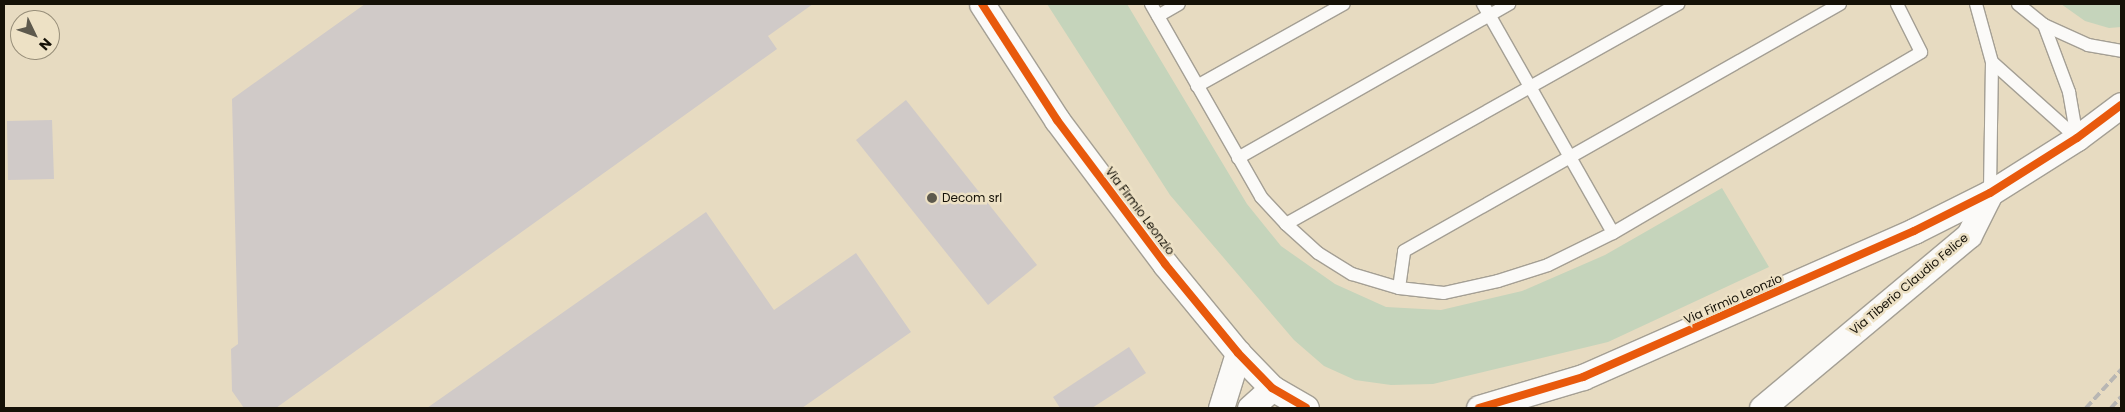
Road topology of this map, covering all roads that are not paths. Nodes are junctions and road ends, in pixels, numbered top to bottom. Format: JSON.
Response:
{"nodes":[{"id":1,"x":982,"y":4,"type":"edge"},
{"id":2,"x":1151,"y":4,"type":"edge"},
{"id":3,"x":1178,"y":4,"type":"edge"},
{"id":4,"x":1344,"y":4,"type":"edge"},
{"id":5,"x":1509,"y":4,"type":"edge"},
{"id":6,"x":1678,"y":4,"type":"edge"},
{"id":7,"x":1840,"y":4,"type":"edge"},
{"id":8,"x":1897,"y":4,"type":"edge"},
{"id":9,"x":1976,"y":4,"type":"edge"},
{"id":10,"x":2018,"y":4,"type":"edge"},
{"id":11,"x":1486,"y":9,"type":"edge"},
{"id":12,"x":1158,"y":16,"type":"junction"},
{"id":13,"x":2044,"y":25,"type":"junction"},
{"id":14,"x":2121,"y":51,"type":"edge"},
{"id":15,"x":1992,"y":62,"type":"junction"},
{"id":16,"x":1197,"y":86,"type":"junction"},
{"id":17,"x":1530,"y":87,"type":"junction"},
{"id":18,"x":2121,"y":106,"type":"edge"},
{"id":19,"x":2077,"y":138,"type":"junction"},
{"id":20,"x":1570,"y":157,"type":"junction"},
{"id":21,"x":1238,"y":158,"type":"junction"},
{"id":22,"x":1990,"y":193,"type":"junction"},
{"id":23,"x":1286,"y":224,"type":"junction"},
{"id":24,"x":1613,"y":233,"type":"junction"},
{"id":25,"x":1399,"y":288,"type":"junction"},
{"id":26,"x":1238,"y":352,"type":"junction"},
{"id":27,"x":1273,"y":398,"type":"edge"},
{"id":28,"x":1221,"y":408,"type":"edge"},
{"id":29,"x":1250,"y":408,"type":"edge"},
{"id":30,"x":1306,"y":408,"type":"edge"},
{"id":31,"x":1479,"y":408,"type":"edge"},
{"id":32,"x":1762,"y":408,"type":"edge"}],
"edges":[{"from":1,"to":26,"type":"street","name":"Via Firmio Leonzio"},
{"from":2,"to":12,"type":"lane"},
{"from":3,"to":12,"type":"lane"},
{"from":4,"to":16,"type":"lane"},
{"from":5,"to":11,"type":"lane"},
{"from":6,"to":17,"type":"lane"},
{"from":7,"to":20,"type":"lane"},
{"from":8,"to":24,"type":"lane"},
{"from":9,"to":15,"type":"lane"},
{"from":10,"to":13,"type":"lane"},
{"from":11,"to":17,"type":"lane"},
{"from":11,"to":21,"type":"lane"},
{"from":12,"to":16,"type":"lane"},
{"from":13,"to":14,"type":"lane"},
{"from":13,"to":19,"type":"lane"},
{"from":15,"to":19,"type":"lane"},
{"from":15,"to":22,"type":"lane"},
{"from":16,"to":21,"type":"lane"},
{"from":17,"to":20,"type":"lane"},
{"from":17,"to":23,"type":"lane"},
{"from":18,"to":19,"type":"street"},
{"from":19,"to":22,"type":"street"},
{"from":20,"to":24,"type":"lane"},
{"from":20,"to":25,"type":"lane"},
{"from":21,"to":23,"type":"lane"},
{"from":22,"to":31,"type":"street","name":"Via Firmio Leonzio"},
{"from":22,"to":32,"type":"street","name":"Via Tiberio Claudio Felice"},
{"from":23,"to":25,"type":"lane"},
{"from":24,"to":25,"type":"lane"},
{"from":26,"to":27,"type":"street","name":"Via Firmio Leonzio"},
{"from":26,"to":28,"type":"street"},
{"from":27,"to":29,"type":"street"},
{"from":27,"to":30,"type":"street","name":"Via Firmio Leonzio"}]}
